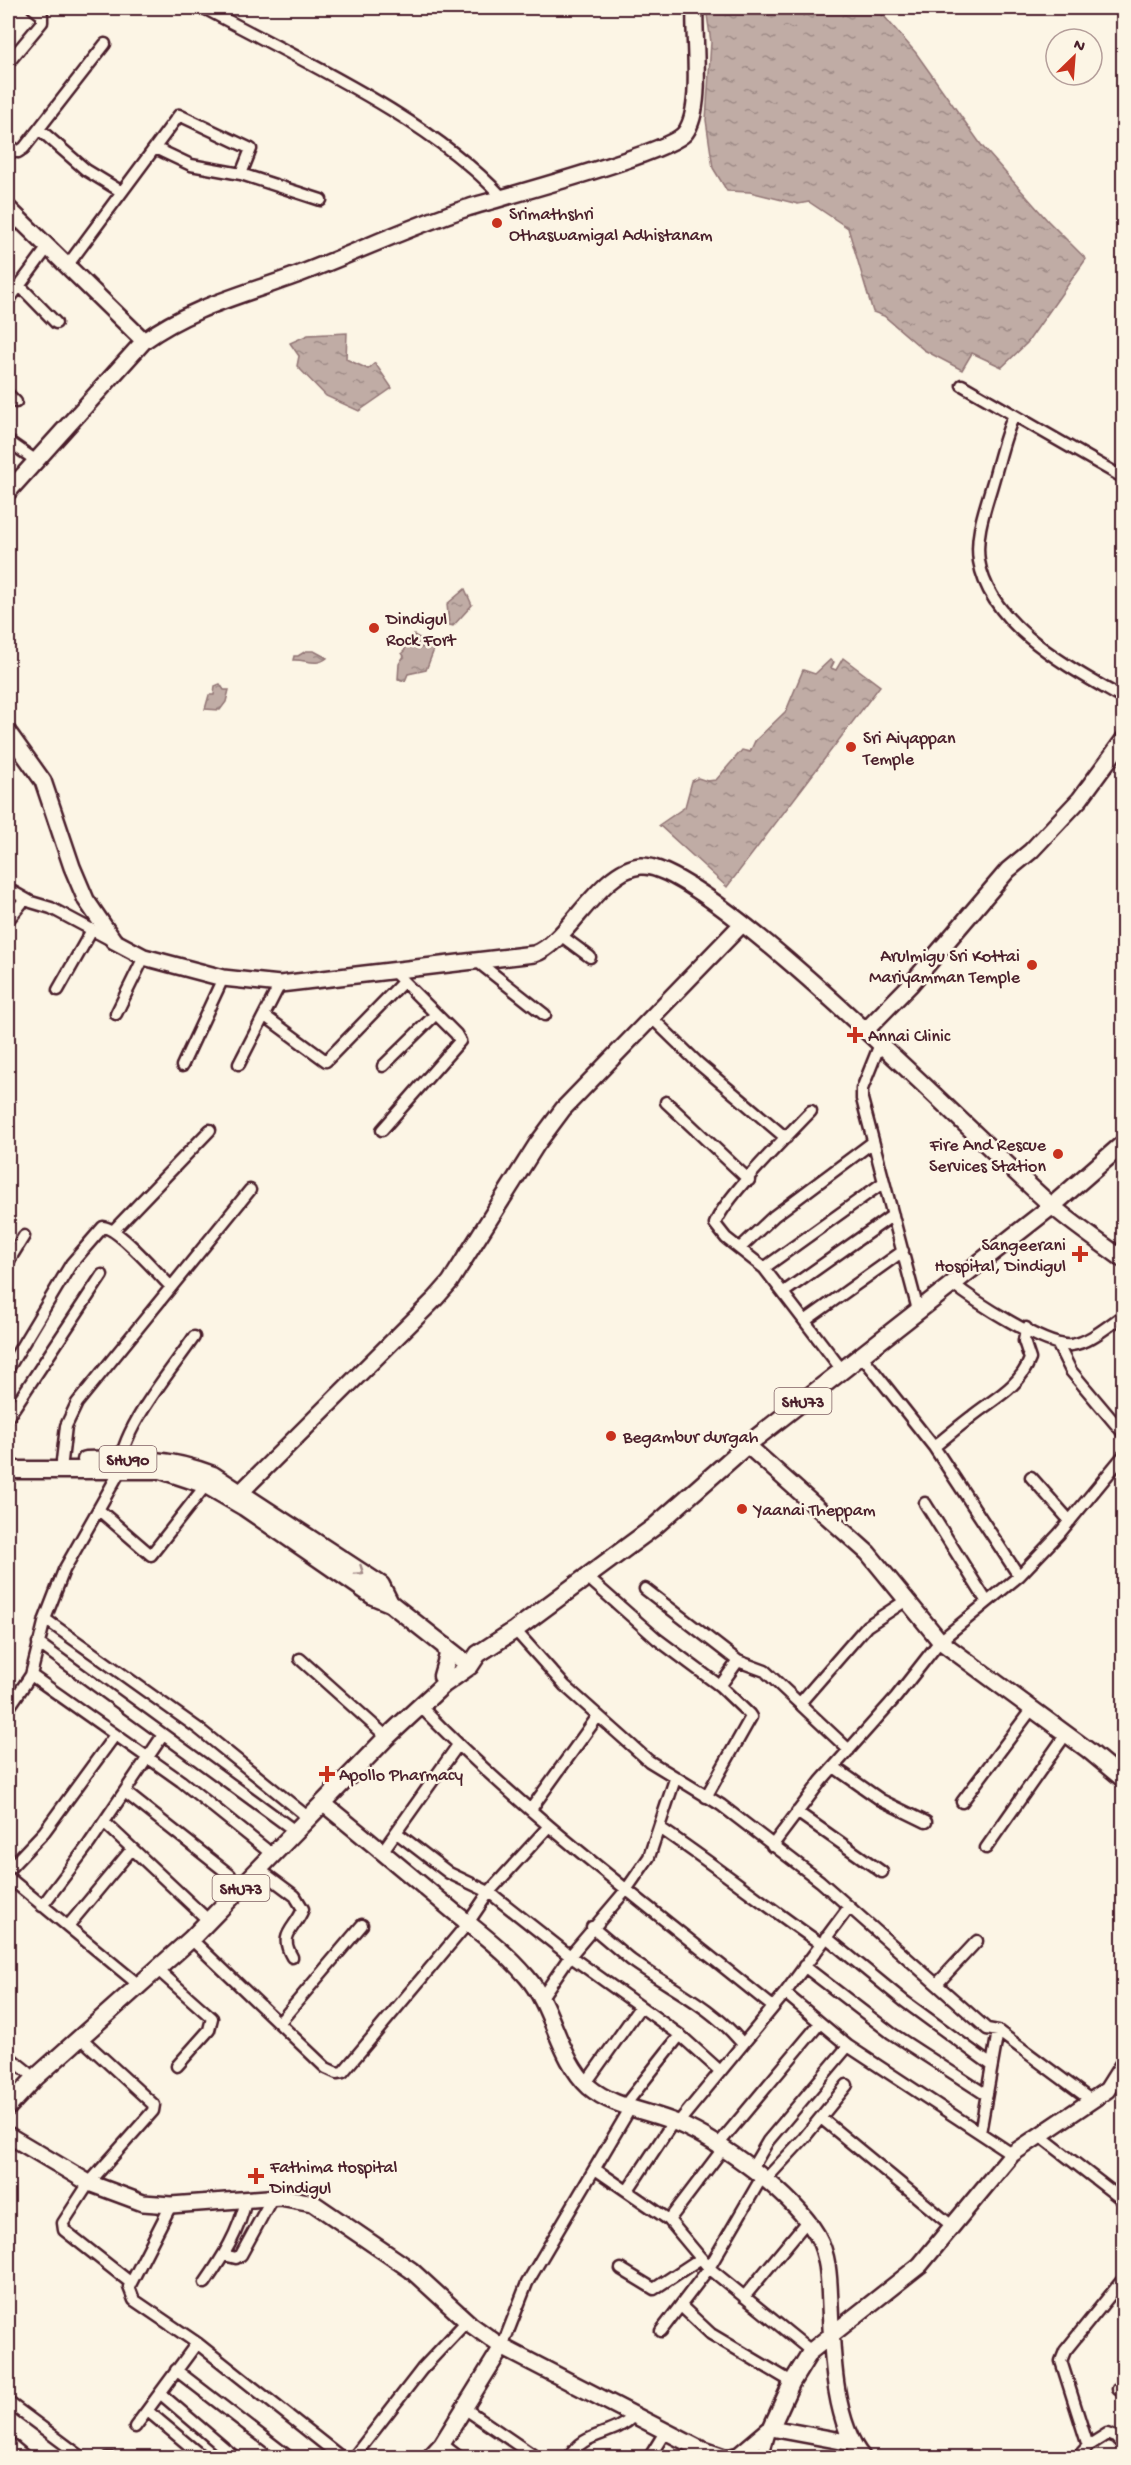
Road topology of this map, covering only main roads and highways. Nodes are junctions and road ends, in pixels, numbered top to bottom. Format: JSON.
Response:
{"nodes":[{"id":1,"x":1124,"y":1143,"type":"edge"},
{"id":2,"x":8,"y":1461,"type":"edge"},
{"id":3,"x":120,"y":1465,"type":"junction"},
{"id":4,"x":8,"y":1470,"type":"edge"},
{"id":5,"x":390,"y":1603,"type":"junction"},
{"id":6,"x":445,"y":1646,"type":"junction"},
{"id":7,"x":470,"y":1660,"type":"junction"},
{"id":8,"x":442,"y":1676,"type":"junction"},
{"id":9,"x":383,"y":1733,"type":"junction"},
{"id":10,"x":306,"y":1815,"type":"junction"},
{"id":11,"x":269,"y":1851,"type":"junction"},
{"id":12,"x":206,"y":1918,"type":"junction"},
{"id":13,"x":136,"y":1982,"type":"junction"},
{"id":14,"x":8,"y":2091,"type":"edge"},
{"id":15,"x":8,"y":2107,"type":"edge"}],
"edges":[{"from":1,"to":7,"type":"main road","number":"SHU73"},
{"from":2,"to":3,"type":"main road","number":"SHU90"},
{"from":3,"to":4,"type":"main road"},
{"from":3,"to":5,"type":"main road"},
{"from":3,"to":5,"type":"main road","number":"SHU90","one_way":true},
{"from":5,"to":6,"type":"main road","number":"SHU90"},
{"from":6,"to":7,"type":"main road","number":"SHU90"},
{"from":6,"to":8,"type":"main road"},
{"from":7,"to":8,"type":"main road"},
{"from":7,"to":9,"type":"main road","number":"SHU73"},
{"from":8,"to":9,"type":"main road"},
{"from":9,"to":10,"type":"main road"},
{"from":9,"to":10,"type":"main road","number":"SHU73"},
{"from":10,"to":11,"type":"main road","number":"SHU73"},
{"from":11,"to":12,"type":"main road"},
{"from":11,"to":12,"type":"main road","number":"SHU73"},
{"from":12,"to":13,"type":"main road"},
{"from":12,"to":13,"type":"main road","number":"SHU73"},
{"from":13,"to":14,"type":"main road"},
{"from":13,"to":15,"type":"main road","number":"SHU73"}]}
